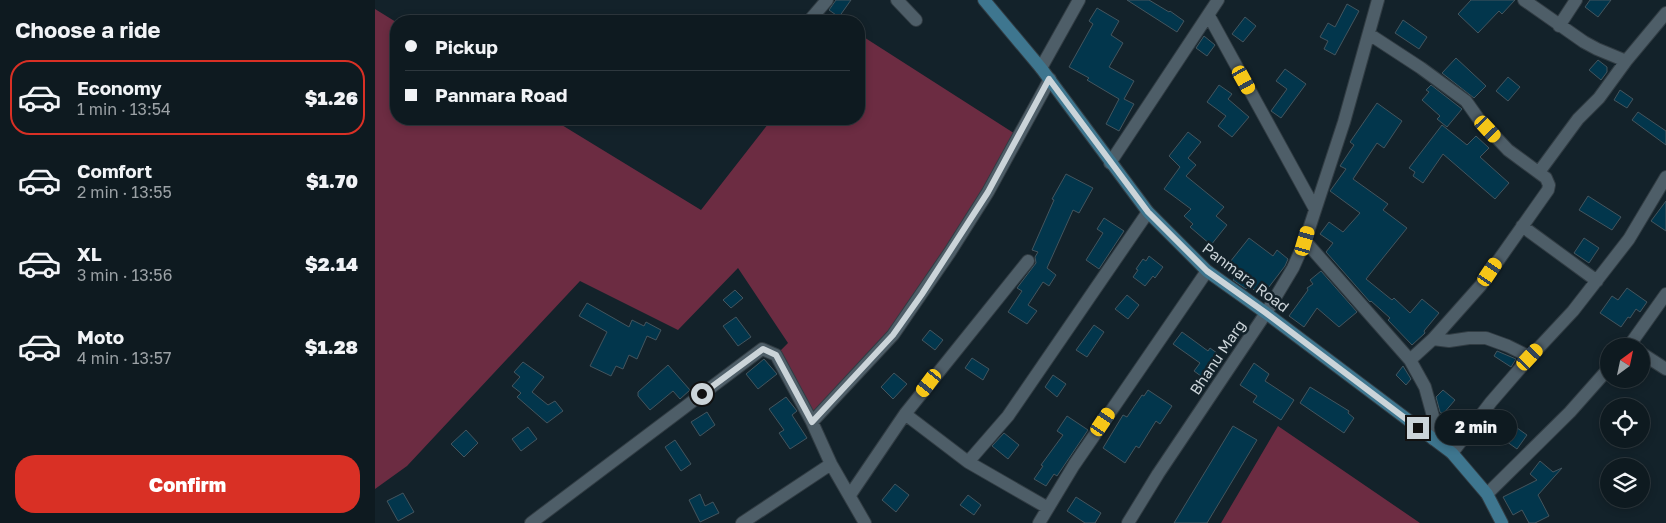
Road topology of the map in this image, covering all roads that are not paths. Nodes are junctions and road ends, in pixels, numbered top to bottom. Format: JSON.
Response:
{"nodes":[{"id":1,"x":827,"y":0,"type":"edge"},
{"id":2,"x":897,"y":0,"type":"edge"},
{"id":3,"x":984,"y":0,"type":"edge"},
{"id":4,"x":1079,"y":0,"type":"edge"},
{"id":5,"x":1218,"y":0,"type":"edge"},
{"id":6,"x":1378,"y":0,"type":"edge"},
{"id":7,"x":1524,"y":0,"type":"edge"},
{"id":8,"x":1577,"y":0,"type":"edge"},
{"id":9,"x":1666,"y":13,"type":"edge"},
{"id":10,"x":814,"y":15,"type":"edge"},
{"id":11,"x":1209,"y":16,"type":"junction"},
{"id":12,"x":916,"y":20,"type":"dead end"},
{"id":13,"x":1559,"y":26,"type":"junction"},
{"id":14,"x":1369,"y":34,"type":"junction"},
{"id":15,"x":1626,"y":61,"type":"junction"},
{"id":16,"x":1041,"y":68,"type":"junction"},
{"id":17,"x":1049,"y":79,"type":"junction"},
{"id":18,"x":1110,"y":163,"type":"junction"},
{"id":19,"x":1539,"y":172,"type":"junction"},
{"id":20,"x":1666,"y":177,"type":"edge"},
{"id":21,"x":1315,"y":209,"type":"junction"},
{"id":22,"x":1148,"y":212,"type":"junction"},
{"id":23,"x":1522,"y":226,"type":"junction"},
{"id":24,"x":1305,"y":241,"type":"junction"},
{"id":25,"x":1028,"y":261,"type":"dead end"},
{"id":26,"x":1207,"y":271,"type":"junction"},
{"id":27,"x":1597,"y":281,"type":"junction"},
{"id":28,"x":1666,"y":294,"type":"edge"},
{"id":29,"x":1266,"y":313,"type":"junction"},
{"id":30,"x":1636,"y":338,"type":"edge"},
{"id":31,"x":1433,"y":339,"type":"junction"},
{"id":32,"x":1530,"y":357,"type":"junction"},
{"id":33,"x":1650,"y":359,"type":"edge"},
{"id":34,"x":1411,"y":360,"type":"junction"},
{"id":35,"x":1666,"y":369,"type":"edge"},
{"id":36,"x":1600,"y":378,"type":"edge"},
{"id":37,"x":905,"y":414,"type":"junction"},
{"id":38,"x":812,"y":422,"type":"junction"},
{"id":39,"x":1433,"y":439,"type":"junction"},
{"id":40,"x":1452,"y":453,"type":"junction"},
{"id":41,"x":968,"y":462,"type":"junction"},
{"id":42,"x":831,"y":464,"type":"junction"},
{"id":43,"x":1487,"y":494,"type":"junction"},
{"id":44,"x":850,"y":495,"type":"junction"},
{"id":45,"x":1047,"y":508,"type":"junction"},
{"id":46,"x":531,"y":523,"type":"edge"},
{"id":47,"x":743,"y":523,"type":"edge"},
{"id":48,"x":865,"y":523,"type":"edge"},
{"id":49,"x":1039,"y":523,"type":"edge"},
{"id":50,"x":1128,"y":523,"type":"edge"},
{"id":51,"x":1502,"y":523,"type":"edge"}],
"edges":[{"from":1,"to":10,"type":"street"},
{"from":2,"to":12,"type":"street"},
{"from":3,"to":16,"type":"street","name":"Panmara Road"},
{"from":4,"to":16,"type":"street"},
{"from":5,"to":11,"type":"street"},
{"from":6,"to":14,"type":"street","name":"Bhanu Marg"},
{"from":7,"to":13,"type":"street"},
{"from":8,"to":13,"type":"street"},
{"from":9,"to":15,"type":"street"},
{"from":11,"to":18,"type":"street"},
{"from":11,"to":21,"type":"street"},
{"from":13,"to":15,"type":"street"},
{"from":14,"to":19,"type":"street"},
{"from":14,"to":21,"type":"street","name":"Bhanu Marg"},
{"from":15,"to":19,"type":"street"},
{"from":16,"to":17,"type":"street","name":"Panmara Road"},
{"from":17,"to":18,"type":"street","name":"Panmara Road"},
{"from":17,"to":38,"type":"street"},
{"from":18,"to":22,"type":"street","name":"Panmara Road"},
{"from":19,"to":23,"type":"street"},
{"from":20,"to":27,"type":"street"},
{"from":21,"to":24,"type":"street","name":"Bhanu Marg"},
{"from":22,"to":26,"type":"street","name":"Panmara Road"},
{"from":22,"to":41,"type":"street"},
{"from":23,"to":27,"type":"street"},
{"from":23,"to":31,"type":"street"},
{"from":24,"to":29,"type":"street","name":"Bhanu Marg"},
{"from":24,"to":34,"type":"street"},
{"from":25,"to":37,"type":"street"},
{"from":26,"to":29,"type":"street","name":"Panmara Road"},
{"from":26,"to":45,"type":"street"},
{"from":27,"to":32,"type":"street"},
{"from":28,"to":30,"type":"street"},
{"from":29,"to":39,"type":"street","name":"Panmara Road"},
{"from":29,"to":50,"type":"street","name":"Bhanu Marg"},
{"from":31,"to":32,"type":"street"},
{"from":31,"to":34,"type":"street"},
{"from":32,"to":40,"type":"street"},
{"from":33,"to":35,"type":"street"},
{"from":34,"to":39,"type":"street"},
{"from":36,"to":43,"type":"street"},
{"from":37,"to":41,"type":"street"},
{"from":37,"to":44,"type":"street"},
{"from":38,"to":42,"type":"street"},
{"from":38,"to":46,"type":"street"},
{"from":39,"to":40,"type":"street","name":"Panmara Road"},
{"from":40,"to":43,"type":"street","name":"Panmara Road"},
{"from":41,"to":45,"type":"street"},
{"from":42,"to":44,"type":"street"},
{"from":42,"to":47,"type":"street"},
{"from":43,"to":51,"type":"street","name":"Panmara Road"},
{"from":44,"to":48,"type":"street"},
{"from":45,"to":49,"type":"street"}]}
